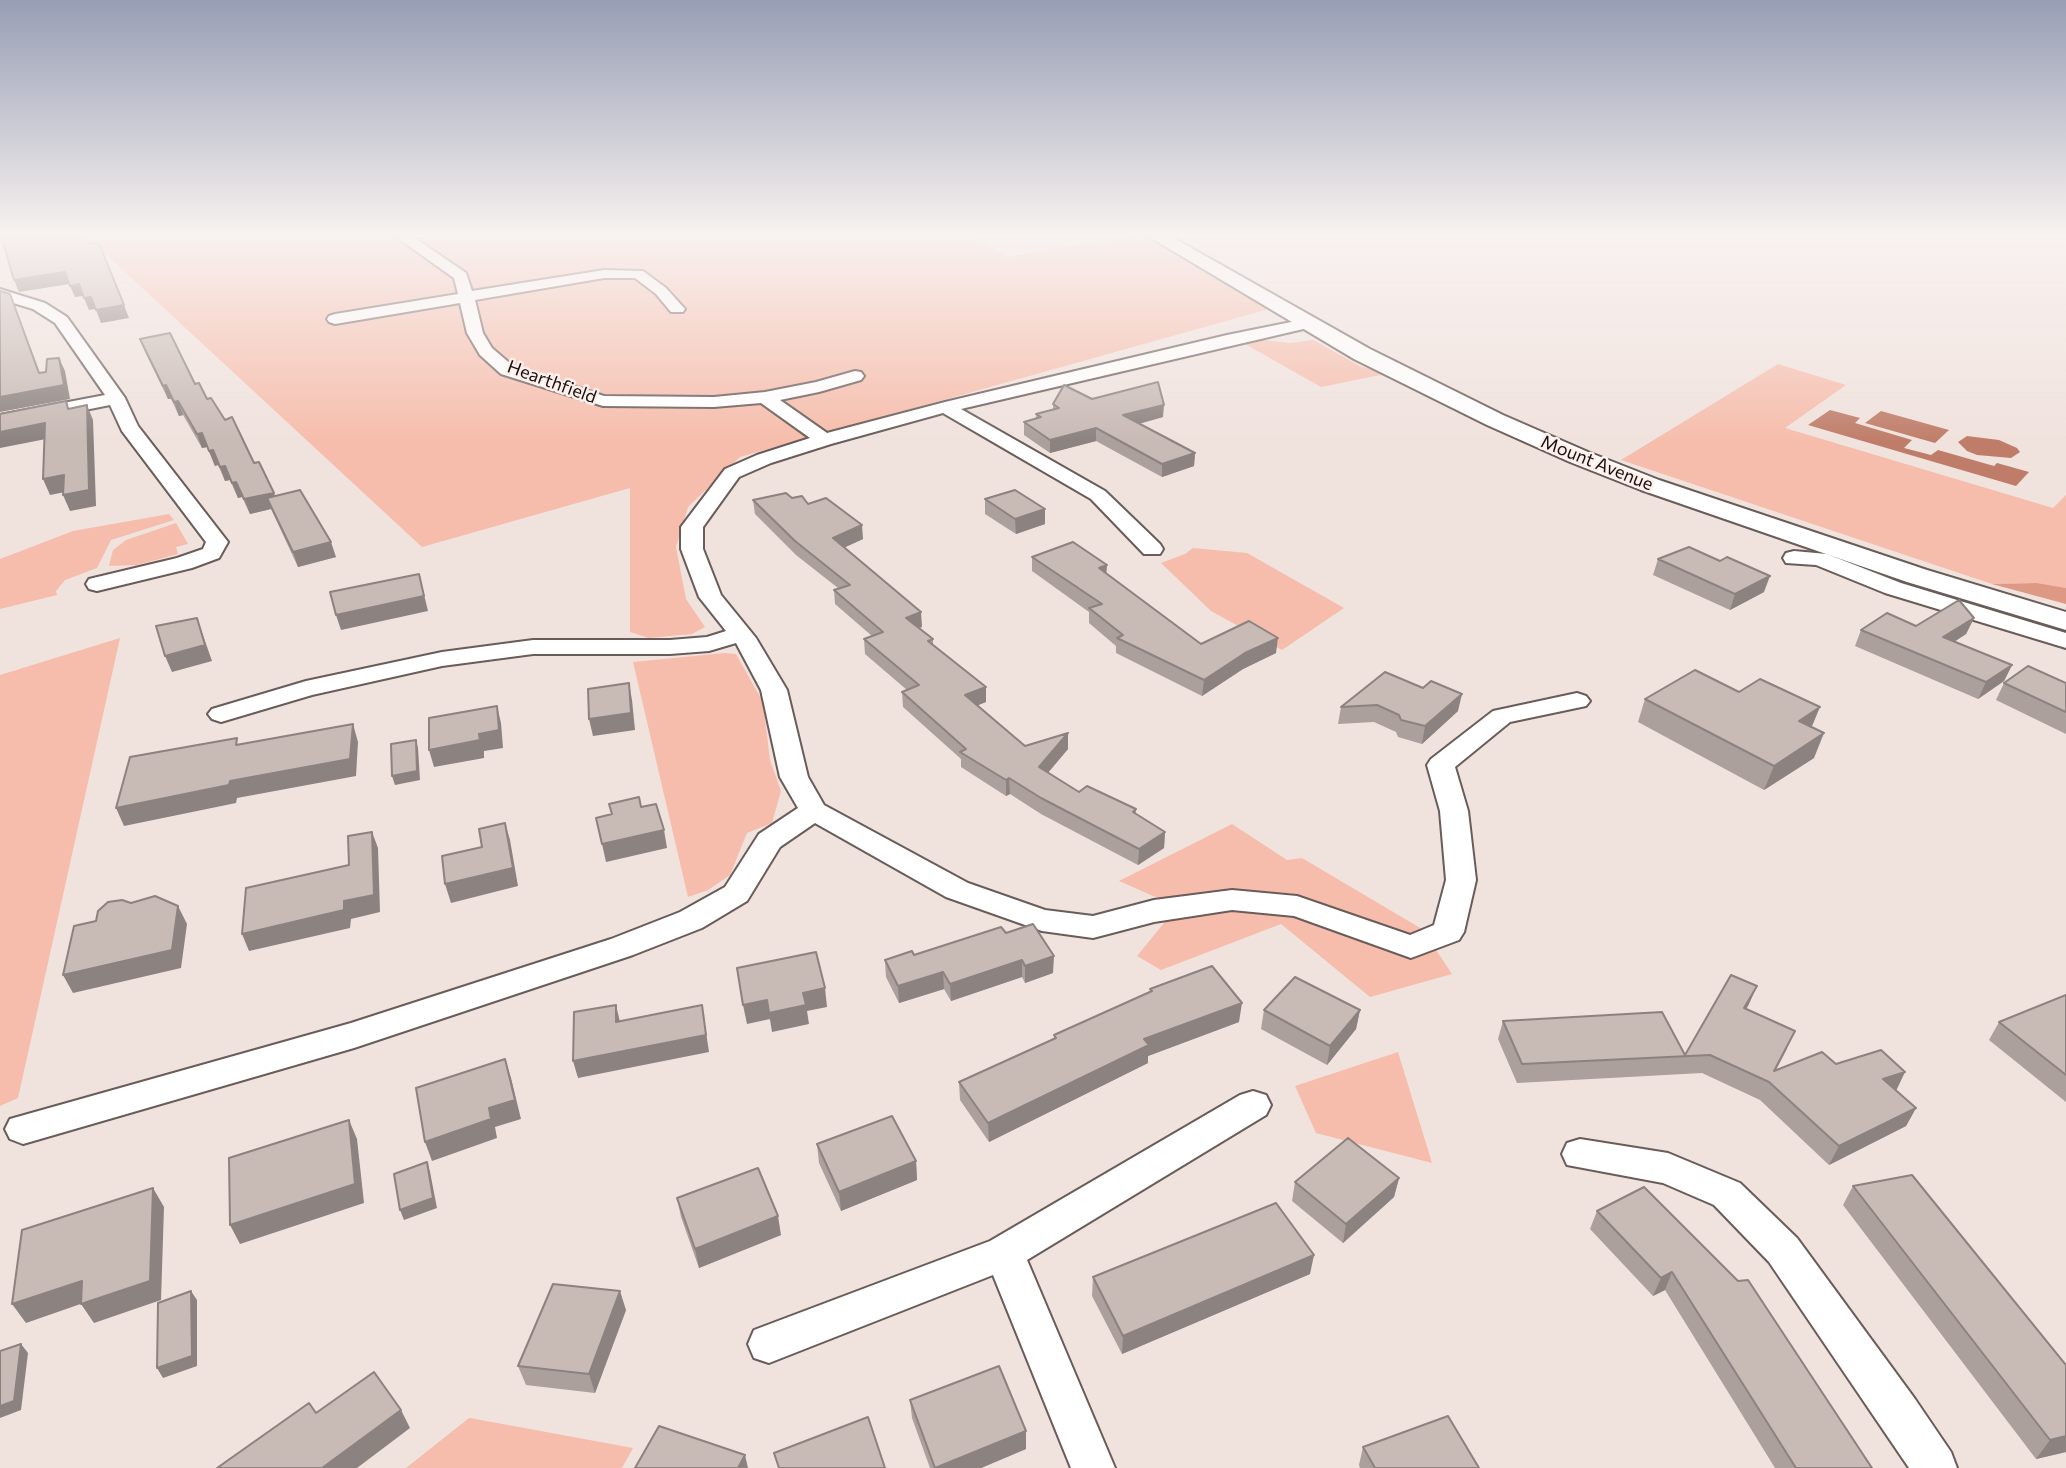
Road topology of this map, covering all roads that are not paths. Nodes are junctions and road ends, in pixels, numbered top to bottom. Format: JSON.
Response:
{"nodes":[{"id":1,"x":34,"y":305,"type":"edge"},
{"id":2,"x":423,"y":305,"type":"edge"},
{"id":3,"x":469,"y":305,"type":"edge"},
{"id":4,"x":673,"y":305,"type":"edge"},
{"id":5,"x":1273,"y":305,"type":"edge"},
{"id":6,"x":677,"y":309,"type":"dead end"},
{"id":7,"x":335,"y":319,"type":"dead end"},
{"id":8,"x":1306,"y":324,"type":"junction"},
{"id":9,"x":855,"y":376,"type":"dead end"},
{"id":10,"x":765,"y":397,"type":"junction"},
{"id":11,"x":116,"y":398,"type":"junction"},
{"id":12,"x":946,"y":407,"type":"junction"},
{"id":13,"x":0,"y":421,"type":"edge"},
{"id":14,"x":824,"y":440,"type":"junction"},
{"id":15,"x":1152,"y":548,"type":"dead end"},
{"id":16,"x":1794,"y":558,"type":"dead end"},
{"id":17,"x":97,"y":584,"type":"dead end"},
{"id":18,"x":2066,"y":621,"type":"edge"},
{"id":19,"x":740,"y":634,"type":"junction"},
{"id":20,"x":2066,"y":641,"type":"edge"},
{"id":21,"x":1577,"y":701,"type":"dead end"},
{"id":22,"x":221,"y":714,"type":"dead end"},
{"id":23,"x":814,"y":811,"type":"junction"},
{"id":24,"x":1253,"y":1105,"type":"dead end"},
{"id":25,"x":23,"y":1129,"type":"dead end"},
{"id":26,"x":1580,"y":1154,"type":"dead end"},
{"id":27,"x":1004,"y":1253,"type":"junction"},
{"id":28,"x":769,"y":1344,"type":"dead end"},
{"id":29,"x":1093,"y":1468,"type":"edge"},
{"id":30,"x":1935,"y":1468,"type":"edge"}],
"edges":[{"from":1,"to":11,"type":"street"},
{"from":2,"to":7,"type":"street"},
{"from":3,"to":10,"type":"street","name":"Hearthfield"},
{"from":4,"to":6,"type":"street"},
{"from":5,"to":8,"type":"street","name":"Mount Avenue"},
{"from":8,"to":12,"type":"street"},
{"from":8,"to":18,"type":"street","name":"Mount Avenue"},
{"from":9,"to":10,"type":"street","name":"Hearthfield"},
{"from":10,"to":14,"type":"street"},
{"from":11,"to":13,"type":"street"},
{"from":11,"to":17,"type":"street"},
{"from":12,"to":14,"type":"street"},
{"from":12,"to":15,"type":"street"},
{"from":14,"to":19,"type":"street"},
{"from":16,"to":20,"type":"street"},
{"from":19,"to":22,"type":"street"},
{"from":19,"to":23,"type":"street"},
{"from":21,"to":23,"type":"street"},
{"from":23,"to":25,"type":"street"},
{"from":24,"to":27,"type":"street"},
{"from":26,"to":30,"type":"street"},
{"from":27,"to":28,"type":"street"},
{"from":27,"to":29,"type":"street"}]}
